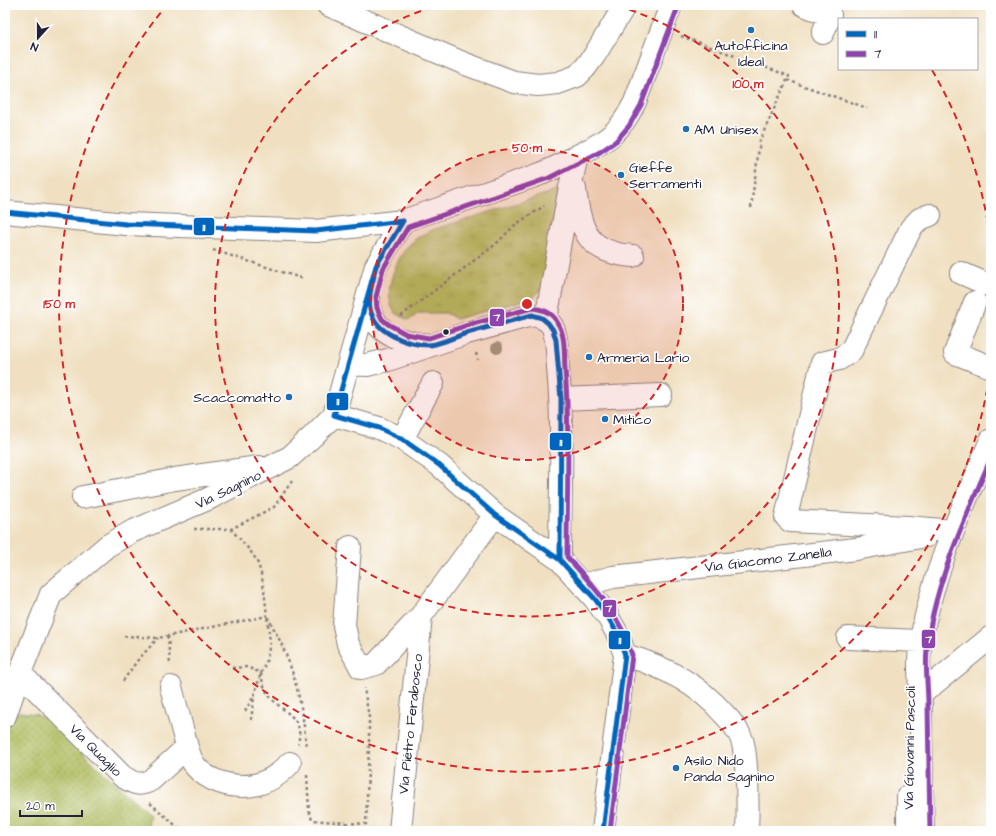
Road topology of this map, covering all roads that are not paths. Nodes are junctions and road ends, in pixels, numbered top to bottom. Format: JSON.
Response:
{"nodes":[{"id":1,"x":328,"y":5,"type":"edge"},
{"id":2,"x":625,"y":5,"type":"edge"},
{"id":3,"x":671,"y":5,"type":"edge"},
{"id":4,"x":804,"y":5,"type":"edge"},
{"id":5,"x":823,"y":33,"type":"dead end"},
{"id":6,"x":573,"y":174,"type":"junction"},
{"id":7,"x":5,"y":212,"type":"edge"},
{"id":8,"x":930,"y":215,"type":"dead end"},
{"id":9,"x":403,"y":221,"type":"junction"},
{"id":10,"x":633,"y":256,"type":"dead end"},
{"id":11,"x":961,"y":273,"type":"dead end"},
{"id":12,"x":991,"y":286,"type":"edge"},
{"id":13,"x":369,"y":296,"type":"junction"},
{"id":14,"x":975,"y":302,"type":"dead end"},
{"id":15,"x":546,"y":319,"type":"junction"},
{"id":16,"x":430,"y":345,"type":"junction"},
{"id":17,"x":349,"y":364,"type":"junction"},
{"id":18,"x":991,"y":367,"type":"edge"},
{"id":19,"x":433,"y":383,"type":"dead end"},
{"id":20,"x":661,"y":395,"type":"dead end"},
{"id":21,"x":561,"y":399,"type":"junction"},
{"id":22,"x":334,"y":415,"type":"junction"},
{"id":23,"x":402,"y":439,"type":"junction"},
{"id":24,"x":991,"y":440,"type":"edge"},
{"id":25,"x":277,"y":465,"type":"junction"},
{"id":26,"x":83,"y":497,"type":"dead end"},
{"id":27,"x":495,"y":515,"type":"junction"},
{"id":28,"x":953,"y":531,"type":"junction"},
{"id":29,"x":350,"y":547,"type":"dead end"},
{"id":30,"x":560,"y":560,"type":"junction"},
{"id":31,"x":583,"y":585,"type":"junction"},
{"id":32,"x":421,"y":616,"type":"junction"},
{"id":33,"x":991,"y":637,"type":"edge"},
{"id":34,"x":848,"y":638,"type":"dead end"},
{"id":35,"x":920,"y":641,"type":"junction"},
{"id":36,"x":626,"y":655,"type":"junction"},
{"id":37,"x":918,"y":668,"type":"junction"},
{"id":38,"x":20,"y":673,"type":"junction"},
{"id":39,"x":171,"y":687,"type":"road end"},
{"id":40,"x":920,"y":696,"type":"junction"},
{"id":41,"x":5,"y":716,"type":"edge"},
{"id":42,"x":187,"y":747,"type":"junction"},
{"id":43,"x":301,"y":763,"type":"road end"},
{"id":44,"x":400,"y":831,"type":"edge"},
{"id":45,"x":603,"y":831,"type":"edge"},
{"id":46,"x":747,"y":831,"type":"edge"},
{"id":47,"x":908,"y":831,"type":"edge"},
{"id":48,"x":923,"y":831,"type":"edge"}],
"edges":[{"from":1,"to":2,"type":"street"},
{"from":3,"to":6,"type":"street"},
{"from":4,"to":5,"type":"street"},
{"from":6,"to":9,"type":"street"},
{"from":6,"to":10,"type":"street"},
{"from":6,"to":15,"type":"street"},
{"from":7,"to":9,"type":"street"},
{"from":8,"to":28,"type":"street"},
{"from":9,"to":13,"type":"street","name":"Via Sagnino"},
{"from":11,"to":12,"type":"street"},
{"from":13,"to":16,"type":"street"},
{"from":13,"to":17,"type":"street","name":"Via Sagnino"},
{"from":14,"to":18,"type":"street"},
{"from":15,"to":16,"type":"street"},
{"from":15,"to":21,"type":"street"},
{"from":16,"to":17,"type":"street"},
{"from":17,"to":22,"type":"street","name":"Via Sagnino"},
{"from":19,"to":23,"type":"street"},
{"from":20,"to":21,"type":"street"},
{"from":21,"to":30,"type":"street"},
{"from":22,"to":23,"type":"street"},
{"from":22,"to":25,"type":"street","name":"Via Sagnino"},
{"from":23,"to":27,"type":"street"},
{"from":24,"to":28,"type":"street"},
{"from":25,"to":26,"type":"street"},
{"from":25,"to":38,"type":"street","name":"Via Sagnino"},
{"from":27,"to":30,"type":"street"},
{"from":27,"to":32,"type":"street","name":"Via Pietro Ferabosco"},
{"from":28,"to":31,"type":"street","name":"Via Giacomo Zanella"},
{"from":28,"to":35,"type":"street"},
{"from":29,"to":32,"type":"street","name":"Via Pietro Ferabosco"},
{"from":30,"to":31,"type":"street"},
{"from":31,"to":36,"type":"street"},
{"from":32,"to":44,"type":"street","name":"Via Pietro Ferabosco"},
{"from":33,"to":40,"type":"street"},
{"from":34,"to":35,"type":"street"},
{"from":35,"to":37,"type":"street"},
{"from":36,"to":45,"type":"street"},
{"from":36,"to":46,"type":"street"},
{"from":37,"to":40,"type":"street"},
{"from":37,"to":47,"type":"street","name":"Via Giovanni Pascoli"},
{"from":38,"to":41,"type":"street","name":"Via Sagnino"},
{"from":38,"to":42,"type":"street","name":"Via Quaglio"},
{"from":39,"to":42,"type":"street"},
{"from":40,"to":48,"type":"street"},
{"from":42,"to":43,"type":"street"}]}
